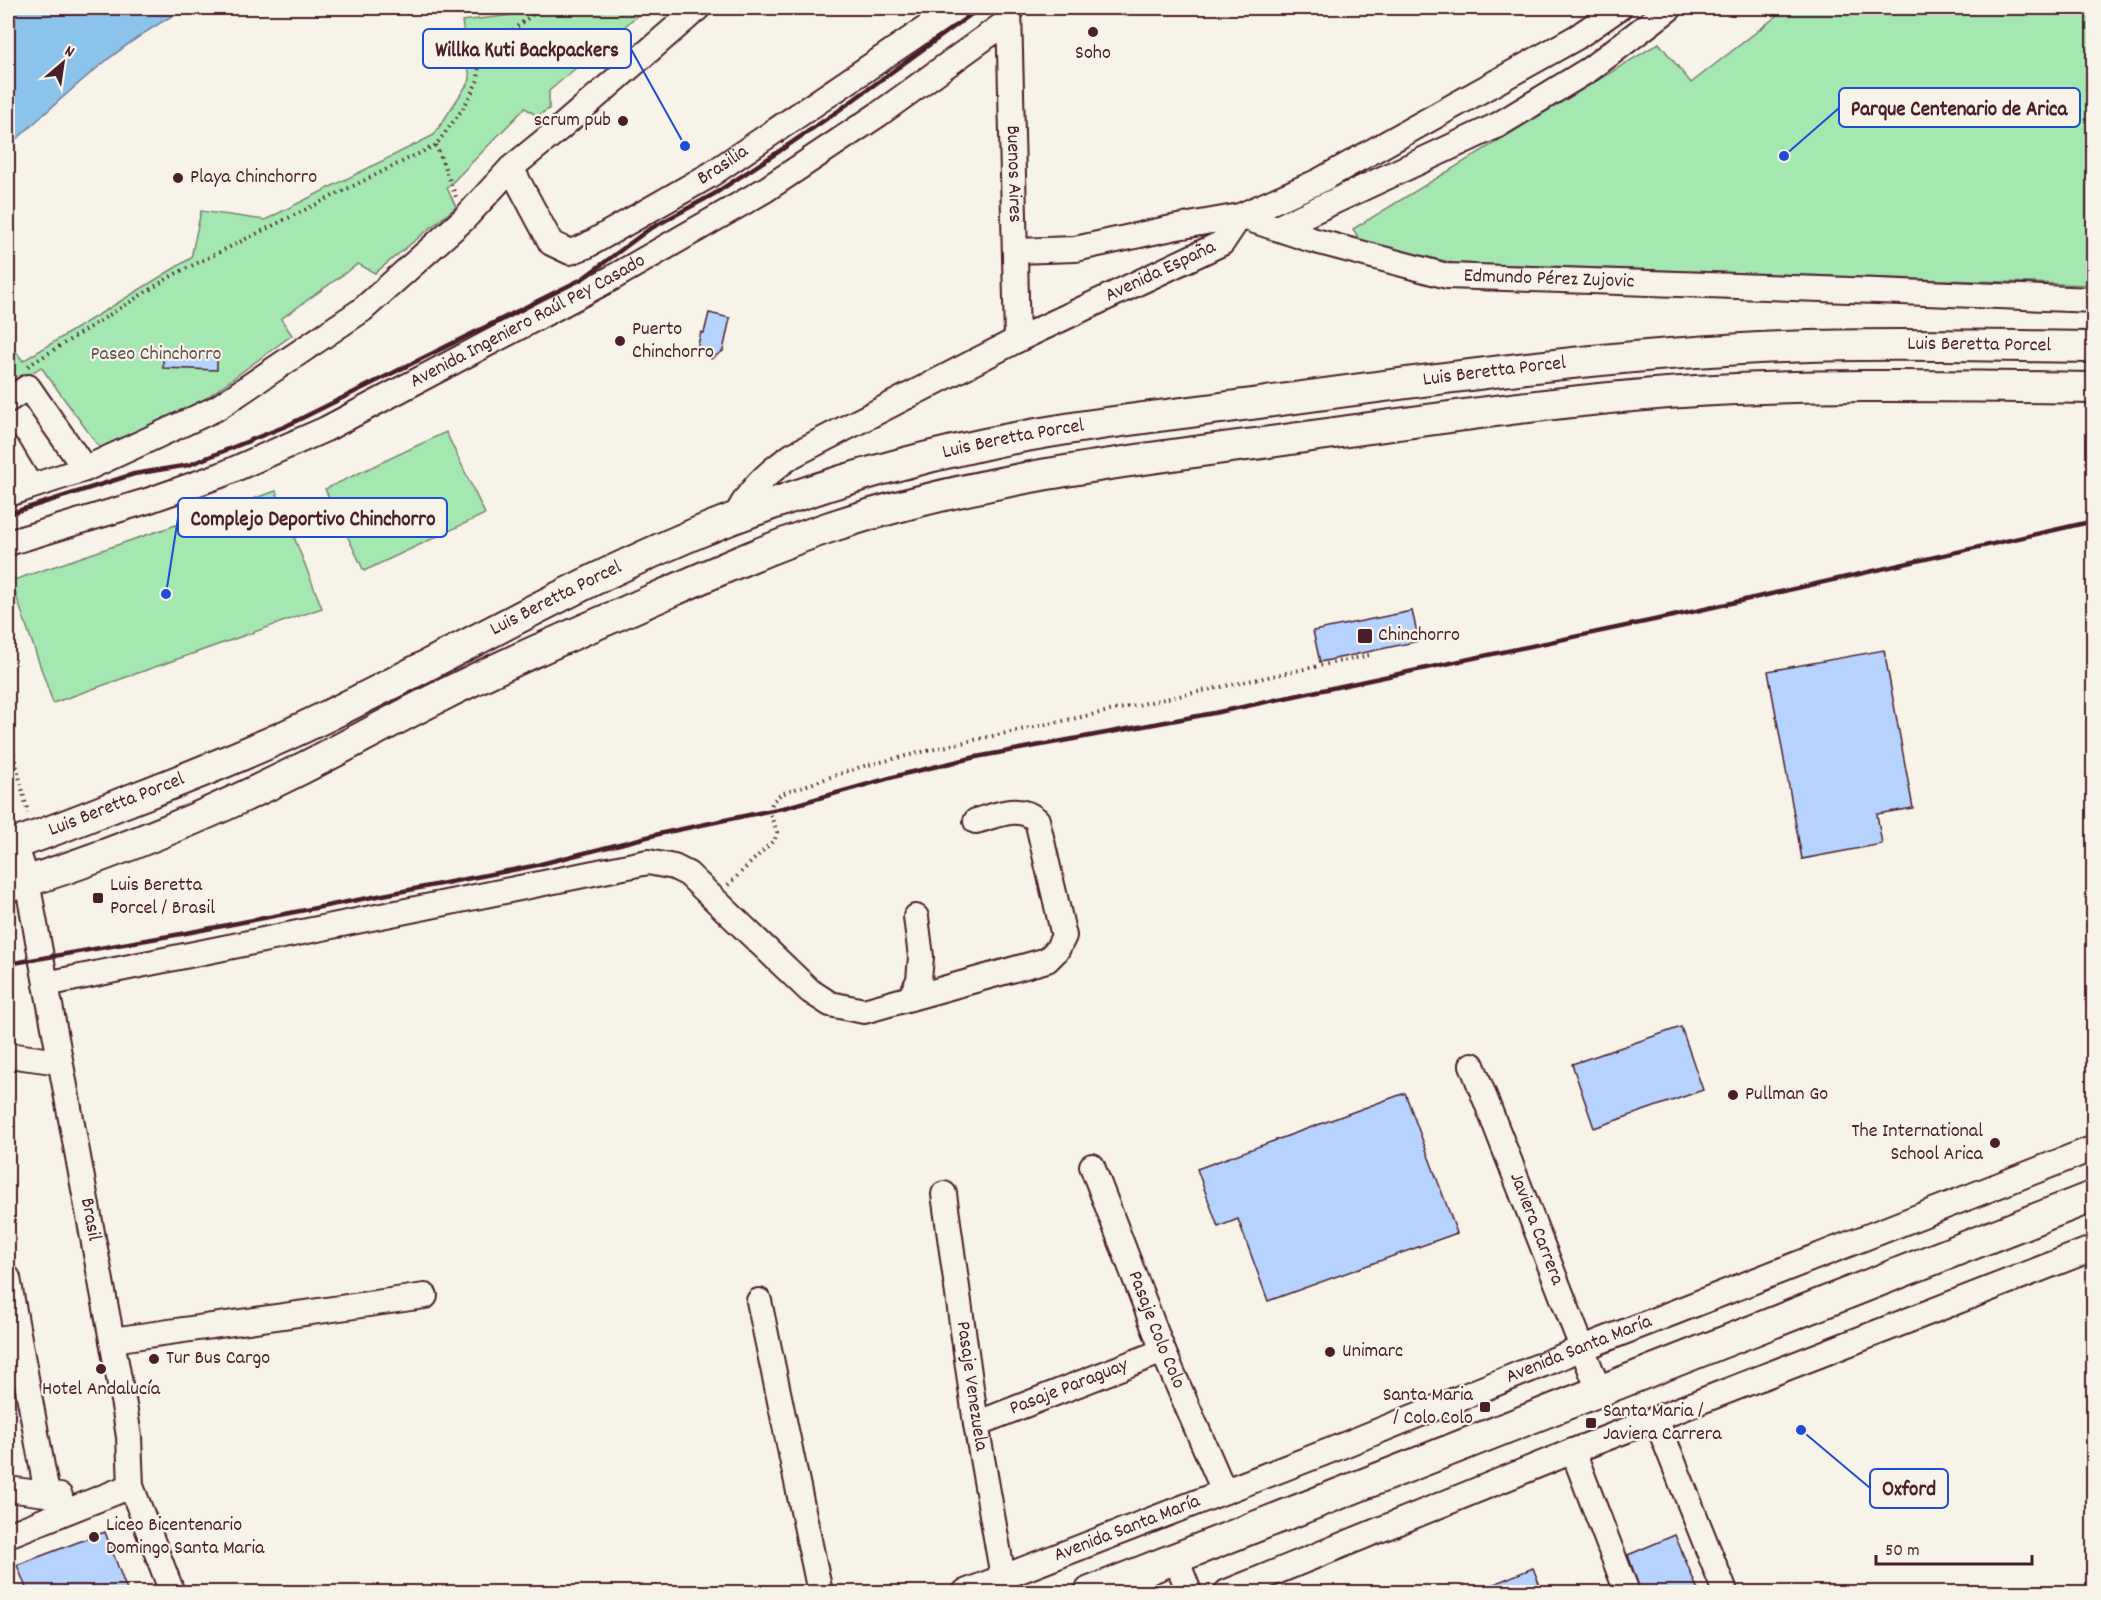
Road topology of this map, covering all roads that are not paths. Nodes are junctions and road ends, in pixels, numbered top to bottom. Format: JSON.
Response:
{"nodes":[{"id":1,"x":698,"y":8,"type":"edge"},
{"id":2,"x":956,"y":8,"type":"edge"},
{"id":3,"x":1619,"y":8,"type":"edge"},
{"id":4,"x":1670,"y":8,"type":"edge"},
{"id":5,"x":1009,"y":14,"type":"edge"},
{"id":6,"x":511,"y":168,"type":"junction"},
{"id":7,"x":1325,"y":205,"type":"junction"},
{"id":8,"x":1240,"y":216,"type":"junction"},
{"id":9,"x":1277,"y":228,"type":"junction"},
{"id":10,"x":1312,"y":240,"type":"junction"},
{"id":11,"x":1015,"y":251,"type":"junction"},
{"id":12,"x":2094,"y":300,"type":"edge"},
{"id":13,"x":1017,"y":340,"type":"junction"},
{"id":14,"x":2094,"y":347,"type":"edge"},
{"id":15,"x":2094,"y":388,"type":"edge"},
{"id":16,"x":8,"y":400,"type":"edge"},
{"id":17,"x":8,"y":449,"type":"edge"},
{"id":18,"x":85,"y":469,"type":"junction"},
{"id":19,"x":30,"y":486,"type":"junction"},
{"id":20,"x":8,"y":494,"type":"edge"},
{"id":21,"x":736,"y":517,"type":"junction"},
{"id":22,"x":8,"y":543,"type":"edge"},
{"id":23,"x":976,"y":821,"type":"dead end"},
{"id":24,"x":19,"y":842,"type":"edge"},
{"id":25,"x":17,"y":884,"type":"edge"},
{"id":26,"x":916,"y":917,"type":"dead end"},
{"id":27,"x":46,"y":984,"type":"junction"},
{"id":28,"x":910,"y":998,"type":"junction"},
{"id":29,"x":8,"y":1055,"type":"edge"},
{"id":30,"x":60,"y":1062,"type":"junction"},
{"id":31,"x":1472,"y":1065,"type":"dead end"},
{"id":32,"x":2094,"y":1148,"type":"edge"},
{"id":33,"x":1092,"y":1166,"type":"dead end"},
{"id":34,"x":944,"y":1194,"type":"dead end"},
{"id":35,"x":2094,"y":1196,"type":"edge"},
{"id":36,"x":2094,"y":1248,"type":"edge"},
{"id":37,"x":8,"y":1278,"type":"edge"},
{"id":38,"x":425,"y":1296,"type":"dead end"},
{"id":39,"x":759,"y":1301,"type":"dead end"},
{"id":40,"x":112,"y":1340,"type":"junction"},
{"id":41,"x":1583,"y":1348,"type":"junction"},
{"id":42,"x":1163,"y":1351,"type":"junction"},
{"id":43,"x":1599,"y":1391,"type":"junction"},
{"id":44,"x":1656,"y":1419,"type":"junction"},
{"id":45,"x":976,"y":1424,"type":"junction"},
{"id":46,"x":1573,"y":1451,"type":"junction"},
{"id":47,"x":131,"y":1486,"type":"junction"},
{"id":48,"x":8,"y":1489,"type":"edge"},
{"id":49,"x":1224,"y":1491,"type":"junction"},
{"id":50,"x":47,"y":1494,"type":"junction"},
{"id":51,"x":89,"y":1503,"type":"junction"},
{"id":52,"x":8,"y":1535,"type":"edge"},
{"id":53,"x":1176,"y":1559,"type":"junction"},
{"id":54,"x":1003,"y":1577,"type":"junction"},
{"id":55,"x":172,"y":1593,"type":"edge"},
{"id":56,"x":820,"y":1593,"type":"edge"},
{"id":57,"x":965,"y":1593,"type":"edge"},
{"id":58,"x":1090,"y":1593,"type":"edge"},
{"id":59,"x":1189,"y":1593,"type":"edge"},
{"id":60,"x":1227,"y":1593,"type":"edge"},
{"id":61,"x":1627,"y":1593,"type":"edge"},
{"id":62,"x":1725,"y":1593,"type":"edge"}],
"edges":[{"from":1,"to":6,"type":"street"},
{"from":2,"to":6,"type":"street","name":"Brasilia"},
{"from":3,"to":8,"type":"street"},
{"from":4,"to":7,"type":"street"},
{"from":5,"to":11,"type":"street","name":"Buenos Aires"},
{"from":5,"to":22,"type":"street","name":"Avenida Ingeniero Raúl Pey Casado"},
{"from":6,"to":18,"type":"street"},
{"from":7,"to":9,"type":"street"},
{"from":7,"to":10,"type":"street"},
{"from":8,"to":9,"type":"street","name":"Edmundo Pérez Zujovic"},
{"from":8,"to":11,"type":"street","name":"Edmundo Pérez Zujovic"},
{"from":8,"to":13,"type":"street","name":"Avenida España"},
{"from":9,"to":10,"type":"street","name":"Edmundo Pérez Zujovic"},
{"from":10,"to":12,"type":"street","name":"Edmundo Pérez Zujovic"},
{"from":11,"to":13,"type":"street","name":"Buenos Aires"},
{"from":13,"to":21,"type":"street","name":"Avenida España"},
{"from":14,"to":21,"type":"main road","name":"Luis Beretta Porcel"},
{"from":15,"to":25,"type":"main road","name":"Luis Beretta Porcel"},
{"from":16,"to":18,"type":"street"},
{"from":17,"to":19,"type":"street"},
{"from":18,"to":19,"type":"street"},
{"from":19,"to":20,"type":"street"},
{"from":21,"to":24,"type":"main road","name":"Luis Beretta Porcel"},
{"from":23,"to":28,"type":"street"},
{"from":24,"to":25,"type":"street","name":"Brasil"},
{"from":25,"to":27,"type":"street","name":"Brasil"},
{"from":26,"to":28,"type":"street"},
{"from":27,"to":28,"type":"street"},
{"from":27,"to":30,"type":"street","name":"Brasil"},
{"from":29,"to":30,"type":"street"},
{"from":30,"to":40,"type":"street","name":"Brasil"},
{"from":31,"to":41,"type":"street","name":"Javiera Carrera"},
{"from":32,"to":41,"type":"street","name":"Avenida Santa María"},
{"from":33,"to":42,"type":"street","name":"Pasaje Colo Colo"},
{"from":34,"to":45,"type":"street","name":"Pasaje Venezuela"},
{"from":35,"to":43,"type":"main road"},
{"from":36,"to":44,"type":"street"},
{"from":37,"to":50,"type":"street"},
{"from":38,"to":40,"type":"street"},
{"from":39,"to":56,"type":"street"},
{"from":40,"to":47,"type":"street","name":"Brasil"},
{"from":41,"to":43,"type":"street","name":"Javiera Carrera"},
{"from":41,"to":49,"type":"street","name":"Avenida Santa María"},
{"from":42,"to":45,"type":"street","name":"Pasaje Paraguay"},
{"from":42,"to":49,"type":"street","name":"Pasaje Colo Colo"},
{"from":43,"to":53,"type":"main road"},
{"from":44,"to":46,"type":"street"},
{"from":44,"to":62,"type":"street"},
{"from":45,"to":54,"type":"street","name":"Pasaje Venezuela"},
{"from":46,"to":60,"type":"street"},
{"from":46,"to":61,"type":"street"},
{"from":47,"to":51,"type":"street"},
{"from":47,"to":55,"type":"street","name":"Brasil"},
{"from":48,"to":50,"type":"street"},
{"from":49,"to":54,"type":"street","name":"Avenida Santa María"},
{"from":50,"to":51,"type":"street"},
{"from":51,"to":52,"type":"street"},
{"from":53,"to":58,"type":"main road"},
{"from":53,"to":59,"type":"street"},
{"from":54,"to":57,"type":"street","name":"Avenida Santa María"}]}
